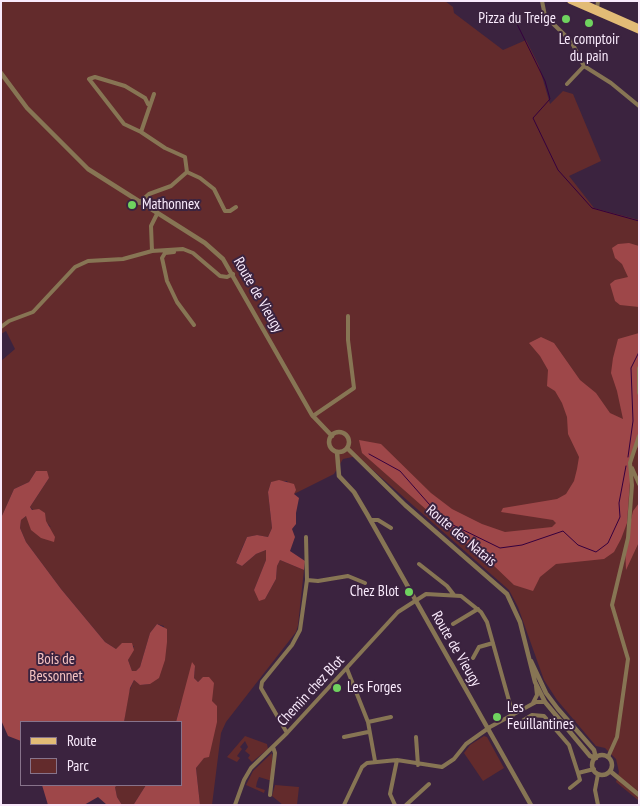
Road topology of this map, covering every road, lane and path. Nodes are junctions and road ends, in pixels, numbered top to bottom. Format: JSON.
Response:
{"nodes":[{"id":1,"x":542,"y":1,"type":"edge"},
{"id":2,"x":570,"y":1,"type":"edge"},
{"id":3,"x":580,"y":1,"type":"edge"},
{"id":4,"x":597,"y":1,"type":"edge"},
{"id":5,"x":589,"y":6,"type":"junction"},
{"id":6,"x":598,"y":9,"type":"junction"},
{"id":7,"x":639,"y":26,"type":"edge"},
{"id":8,"x":639,"y":31,"type":"edge"},
{"id":9,"x":584,"y":66,"type":"junction"},
{"id":10,"x":1,"y":73,"type":"edge"},
{"id":11,"x":567,"y":84,"type":"dead end"},
{"id":12,"x":154,"y":94,"type":"dead end"},
{"id":13,"x":639,"y":106,"type":"edge"},
{"id":14,"x":147,"y":108,"type":"junction"},
{"id":15,"x":141,"y":132,"type":"junction"},
{"id":16,"x":187,"y":172,"type":"junction"},
{"id":17,"x":139,"y":203,"type":"junction"},
{"id":18,"x":236,"y":207,"type":"dead end"},
{"id":19,"x":157,"y":214,"type":"junction"},
{"id":20,"x":188,"y":250,"type":"junction"},
{"id":21,"x":152,"y":251,"type":"junction"},
{"id":22,"x":234,"y":274,"type":"junction"},
{"id":23,"x":348,"y":316,"type":"dead end"},
{"id":24,"x":194,"y":325,"type":"dead end"},
{"id":25,"x":1,"y":327,"type":"edge"},
{"id":26,"x":639,"y":368,"type":"edge"},
{"id":27,"x":639,"y":393,"type":"edge"},
{"id":28,"x":313,"y":416,"type":"junction"},
{"id":29,"x":332,"y":436,"type":"junction"},
{"id":30,"x":639,"y":436,"type":"edge"},
{"id":31,"x":347,"y":448,"type":"junction"},
{"id":32,"x":337,"y":452,"type":"junction"},
{"id":33,"x":630,"y":463,"type":"junction"},
{"id":34,"x":639,"y":484,"type":"edge"},
{"id":35,"x":371,"y":520,"type":"junction"},
{"id":36,"x":391,"y":528,"type":"dead end"},
{"id":37,"x":306,"y":536,"type":"dead end"},
{"id":38,"x":419,"y":564,"type":"dead end"},
{"id":39,"x":307,"y":580,"type":"junction"},
{"id":40,"x":365,"y":583,"type":"dead end"},
{"id":41,"x":454,"y":595,"type":"junction"},
{"id":42,"x":414,"y":600,"type":"junction"},
{"id":43,"x":478,"y":609,"type":"junction"},
{"id":44,"x":453,"y":624,"type":"dead end"},
{"id":45,"x":493,"y":643,"type":"junction"},
{"id":46,"x":473,"y":658,"type":"dead end"},
{"id":47,"x":531,"y":661,"type":"junction"},
{"id":48,"x":347,"y":669,"type":"junction"},
{"id":49,"x":535,"y":682,"type":"junction"},
{"id":50,"x":545,"y":702,"type":"junction"},
{"id":51,"x":533,"y":703,"type":"junction"},
{"id":52,"x":558,"y":710,"type":"junction"},
{"id":53,"x":512,"y":715,"type":"junction"},
{"id":54,"x":391,"y":717,"type":"dead end"},
{"id":55,"x":368,"y":722,"type":"junction"},
{"id":56,"x":514,"y":726,"type":"dead end"},
{"id":57,"x":487,"y":730,"type":"junction"},
{"id":58,"x":368,"y":732,"type":"junction"},
{"id":59,"x":287,"y":733,"type":"junction"},
{"id":60,"x":344,"y":737,"type":"dead end"},
{"id":61,"x":416,"y":737,"type":"dead end"},
{"id":62,"x":273,"y":748,"type":"junction"},
{"id":63,"x":608,"y":757,"type":"junction"},
{"id":64,"x":596,"y":758,"type":"junction"},
{"id":65,"x":397,"y":760,"type":"junction"},
{"id":66,"x":376,"y":761,"type":"junction"},
{"id":67,"x":418,"y":765,"type":"junction"},
{"id":68,"x":594,"y":769,"type":"junction"},
{"id":69,"x":610,"y":771,"type":"junction"},
{"id":70,"x":578,"y":773,"type":"junction"},
{"id":71,"x":598,"y":774,"type":"junction"},
{"id":72,"x":429,"y":784,"type":"dead end"},
{"id":73,"x":570,"y":788,"type":"dead end"},
{"id":74,"x":270,"y":795,"type":"dead end"},
{"id":75,"x":639,"y":795,"type":"edge"},
{"id":76,"x":235,"y":805,"type":"edge"},
{"id":77,"x":344,"y":805,"type":"edge"},
{"id":78,"x":395,"y":805,"type":"edge"},
{"id":79,"x":406,"y":805,"type":"edge"},
{"id":80,"x":530,"y":805,"type":"edge"},
{"id":81,"x":598,"y":805,"type":"edge"}],
"edges":[{"from":1,"to":9,"type":"street"},
{"from":2,"to":8,"type":"main road"},
{"from":3,"to":5,"type":"main road"},
{"from":4,"to":5,"type":"street"},
{"from":4,"to":6,"type":"street"},
{"from":5,"to":6,"type":"main road"},
{"from":6,"to":7,"type":"main road"},
{"from":9,"to":11,"type":"street"},
{"from":9,"to":13,"type":"street"},
{"from":10,"to":17,"type":"street","name":"Route de Vieugy"},
{"from":12,"to":14,"type":"street"},
{"from":14,"to":15,"type":"street"},
{"from":14,"to":15,"type":"street"},
{"from":15,"to":16,"type":"street"},
{"from":16,"to":17,"type":"street"},
{"from":16,"to":18,"type":"street"},
{"from":17,"to":19,"type":"street","name":"Route de Vieugy"},
{"from":19,"to":21,"type":"street"},
{"from":19,"to":22,"type":"street","name":"Route de Vieugy"},
{"from":20,"to":21,"type":"street"},
{"from":20,"to":22,"type":"street"},
{"from":20,"to":24,"type":"street"},
{"from":21,"to":25,"type":"street"},
{"from":22,"to":28,"type":"street","name":"Route de Vieugy"},
{"from":23,"to":28,"type":"street"},
{"from":26,"to":27,"type":"street"},
{"from":28,"to":29,"type":"street","name":"Route de Vieugy"},
{"from":29,"to":31,"type":"street","name":"Route de Vieugy"},
{"from":29,"to":32,"type":"street","name":"Route de Vieugy"},
{"from":30,"to":33,"type":"street"},
{"from":31,"to":32,"type":"street"},
{"from":31,"to":47,"type":"street","name":"Route des Natais"},
{"from":32,"to":35,"type":"street","name":"Route de Vieugy"},
{"from":33,"to":34,"type":"street"},
{"from":33,"to":63,"type":"street"},
{"from":35,"to":36,"type":"street"},
{"from":35,"to":42,"type":"street","name":"Route de Vieugy"},
{"from":37,"to":39,"type":"street"},
{"from":38,"to":41,"type":"street"},
{"from":39,"to":40,"type":"street"},
{"from":39,"to":59,"type":"street"},
{"from":41,"to":42,"type":"street"},
{"from":41,"to":43,"type":"street"},
{"from":42,"to":48,"type":"street","name":"Chemin chez Blot"},
{"from":42,"to":57,"type":"street","name":"Route de Vieugy"},
{"from":43,"to":44,"type":"street"},
{"from":43,"to":45,"type":"street"},
{"from":45,"to":46,"type":"street"},
{"from":45,"to":53,"type":"street"},
{"from":47,"to":49,"type":"street","name":"Route des Natais"},
{"from":47,"to":52,"type":"street","name":"Route des Natais"},
{"from":48,"to":55,"type":"street"},
{"from":48,"to":59,"type":"street","name":"Chemin chez Blot"},
{"from":49,"to":50,"type":"street","name":"Route des Natais"},
{"from":49,"to":51,"type":"street"},
{"from":50,"to":51,"type":"street"},
{"from":50,"to":52,"type":"street"},
{"from":50,"to":64,"type":"street","name":"Route des Natais"},
{"from":51,"to":53,"type":"street"},
{"from":52,"to":64,"type":"street","name":"Route des Natais"},
{"from":53,"to":57,"type":"street"},
{"from":54,"to":55,"type":"street"},
{"from":55,"to":58,"type":"street"},
{"from":56,"to":70,"type":"street"},
{"from":57,"to":67,"type":"street"},
{"from":57,"to":80,"type":"street","name":"Route de Vieugy"},
{"from":58,"to":60,"type":"street"},
{"from":58,"to":66,"type":"street"},
{"from":59,"to":62,"type":"street","name":"Chemin chez Blot"},
{"from":61,"to":67,"type":"street"},
{"from":62,"to":74,"type":"street"},
{"from":62,"to":76,"type":"street","name":"Chemin chez Blot"},
{"from":63,"to":64,"type":"street"},
{"from":63,"to":69,"type":"street"},
{"from":64,"to":68,"type":"street"},
{"from":65,"to":66,"type":"street"},
{"from":65,"to":67,"type":"street"},
{"from":65,"to":78,"type":"street"},
{"from":66,"to":77,"type":"street"},
{"from":68,"to":70,"type":"street"},
{"from":68,"to":71,"type":"street"},
{"from":69,"to":71,"type":"street"},
{"from":69,"to":75,"type":"street"},
{"from":70,"to":73,"type":"street"},
{"from":71,"to":81,"type":"street"},
{"from":72,"to":79,"type":"street"}]}
